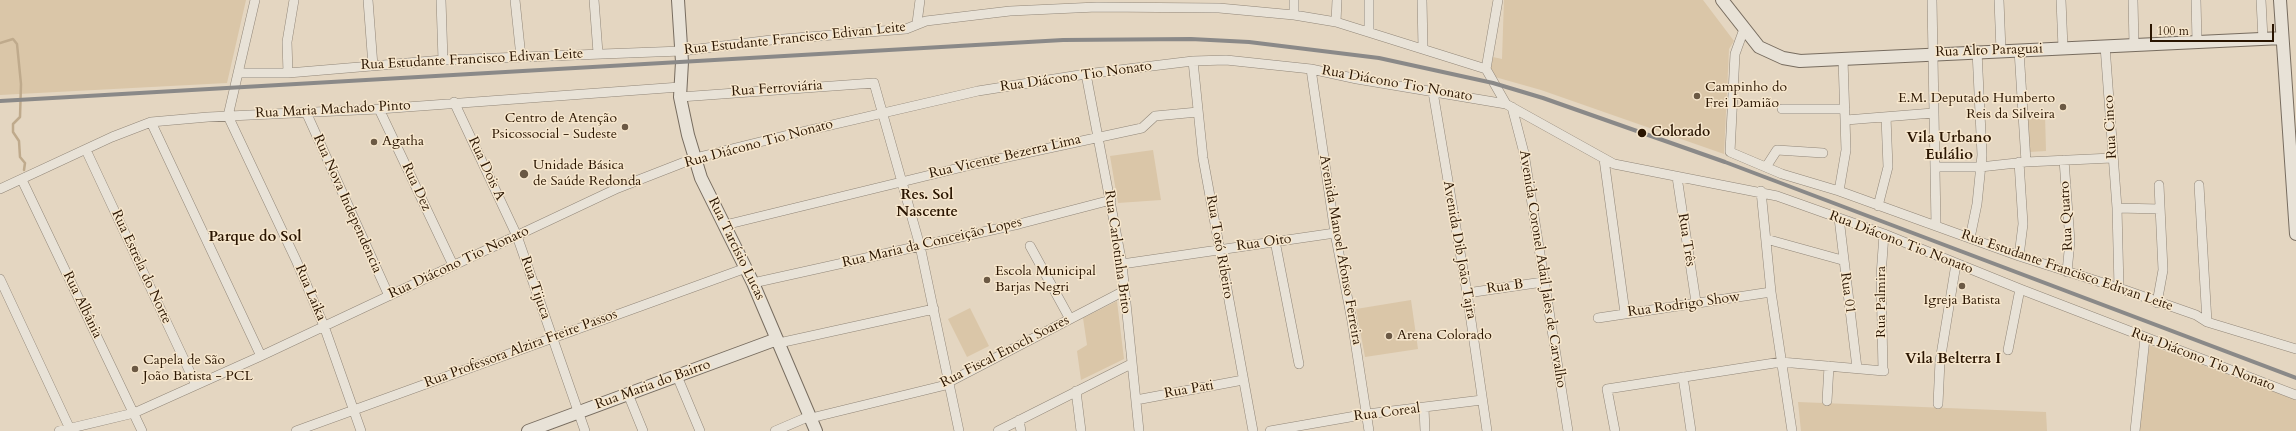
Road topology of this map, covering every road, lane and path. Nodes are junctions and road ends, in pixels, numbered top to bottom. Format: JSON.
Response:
{"nodes":[{"id":1,"x":255,"y":0,"type":"edge"},
{"id":2,"x":294,"y":0,"type":"edge"},
{"id":3,"x":368,"y":0,"type":"edge"},
{"id":4,"x":440,"y":0,"type":"edge"},
{"id":5,"x":515,"y":0,"type":"edge"},
{"id":6,"x":594,"y":0,"type":"edge"},
{"id":7,"x":678,"y":0,"type":"edge"},
{"id":8,"x":920,"y":0,"type":"edge"},
{"id":9,"x":1294,"y":0,"type":"edge"},
{"id":10,"x":1337,"y":0,"type":"edge"},
{"id":11,"x":1369,"y":0,"type":"edge"},
{"id":12,"x":1422,"y":0,"type":"edge"},
{"id":13,"x":1498,"y":0,"type":"edge"},
{"id":14,"x":1722,"y":0,"type":"edge"},
{"id":15,"x":1728,"y":0,"type":"edge"},
{"id":16,"x":1932,"y":0,"type":"edge"},
{"id":17,"x":1999,"y":0,"type":"edge"},
{"id":18,"x":2061,"y":0,"type":"edge"},
{"id":19,"x":2133,"y":0,"type":"edge"},
{"id":20,"x":2196,"y":0,"type":"edge"},
{"id":21,"x":2261,"y":0,"type":"edge"},
{"id":22,"x":2280,"y":0,"type":"edge"},
{"id":23,"x":1148,"y":4,"type":"edge"},
{"id":24,"x":1219,"y":4,"type":"edge"},
{"id":25,"x":1294,"y":15,"type":"junction"},
{"id":26,"x":1336,"y":22,"type":"junction"},
{"id":27,"x":917,"y":23,"type":"junction"},
{"id":28,"x":1744,"y":29,"type":"junction"},
{"id":29,"x":1369,"y":31,"type":"junction"},
{"id":30,"x":2282,"y":38,"type":"junction"},
{"id":31,"x":2263,"y":39,"type":"junction"},
{"id":32,"x":2198,"y":41,"type":"junction"},
{"id":33,"x":2134,"y":45,"type":"junction"},
{"id":34,"x":2106,"y":46,"type":"junction"},
{"id":35,"x":1423,"y":48,"type":"junction"},
{"id":36,"x":2063,"y":48,"type":"junction"},
{"id":37,"x":2018,"y":50,"type":"junction"},
{"id":38,"x":1977,"y":51,"type":"junction"},
{"id":39,"x":2001,"y":51,"type":"junction"},
{"id":40,"x":598,"y":53,"type":"junction"},
{"id":41,"x":1934,"y":53,"type":"junction"},
{"id":42,"x":682,"y":56,"type":"junction"},
{"id":43,"x":521,"y":58,"type":"junction"},
{"id":44,"x":1843,"y":59,"type":"junction"},
{"id":45,"x":443,"y":60,"type":"junction"},
{"id":46,"x":1193,"y":61,"type":"junction"},
{"id":47,"x":373,"y":66,"type":"junction"},
{"id":48,"x":1311,"y":69,"type":"junction"},
{"id":49,"x":1486,"y":69,"type":"junction"},
{"id":50,"x":239,"y":73,"type":"junction"},
{"id":51,"x":288,"y":73,"type":"junction"},
{"id":52,"x":1086,"y":74,"type":"junction"},
{"id":53,"x":680,"y":92,"type":"junction"},
{"id":54,"x":1432,"y":92,"type":"junction"},
{"id":55,"x":454,"y":102,"type":"junction"},
{"id":56,"x":1509,"y":105,"type":"junction"},
{"id":57,"x":1782,"y":108,"type":"dead end"},
{"id":58,"x":1845,"y":108,"type":"junction"},
{"id":59,"x":378,"y":109,"type":"junction"},
{"id":60,"x":306,"y":112,"type":"junction"},
{"id":61,"x":1198,"y":112,"type":"junction"},
{"id":62,"x":882,"y":113,"type":"junction"},
{"id":63,"x":1933,"y":113,"type":"junction"},
{"id":64,"x":228,"y":116,"type":"junction"},
{"id":65,"x":1886,"y":117,"type":"junction"},
{"id":66,"x":1846,"y":120,"type":"junction"},
{"id":67,"x":151,"y":122,"type":"junction"},
{"id":68,"x":1099,"y":136,"type":"junction"},
{"id":69,"x":86,"y":150,"type":"junction"},
{"id":70,"x":1823,"y":153,"type":"dead end"},
{"id":71,"x":695,"y":158,"type":"junction"},
{"id":72,"x":2112,"y":158,"type":"junction"},
{"id":73,"x":1604,"y":159,"type":"junction"},
{"id":74,"x":2064,"y":160,"type":"junction"},
{"id":75,"x":2022,"y":162,"type":"junction"},
{"id":76,"x":1766,"y":167,"type":"junction"},
{"id":77,"x":1936,"y":167,"type":"junction"},
{"id":78,"x":1980,"y":167,"type":"junction"},
{"id":79,"x":1677,"y":177,"type":"junction"},
{"id":80,"x":22,"y":180,"type":"junction"},
{"id":81,"x":901,"y":181,"type":"junction"},
{"id":82,"x":2158,"y":185,"type":"dead end"},
{"id":83,"x":2199,"y":185,"type":"dead end"},
{"id":84,"x":0,"y":189,"type":"edge"},
{"id":85,"x":1839,"y":190,"type":"junction"},
{"id":86,"x":1761,"y":191,"type":"junction"},
{"id":87,"x":1111,"y":200,"type":"junction"},
{"id":88,"x":1878,"y":206,"type":"junction"},
{"id":89,"x":2117,"y":208,"type":"junction"},
{"id":90,"x":2160,"y":209,"type":"junction"},
{"id":91,"x":1839,"y":218,"type":"junction"},
{"id":92,"x":725,"y":225,"type":"junction"},
{"id":93,"x":1936,"y":225,"type":"junction"},
{"id":94,"x":1335,"y":233,"type":"junction"},
{"id":95,"x":1884,"y":234,"type":"junction"},
{"id":96,"x":2296,"y":234,"type":"edge"},
{"id":97,"x":517,"y":236,"type":"junction"},
{"id":98,"x":1970,"y":238,"type":"junction"},
{"id":99,"x":1766,"y":239,"type":"junction"},
{"id":100,"x":1275,"y":241,"type":"junction"},
{"id":101,"x":920,"y":246,"type":"junction"},
{"id":102,"x":1030,"y":246,"type":"dead end"},
{"id":103,"x":1219,"y":249,"type":"junction"},
{"id":104,"x":2019,"y":256,"type":"junction"},
{"id":105,"x":1842,"y":260,"type":"junction"},
{"id":106,"x":1122,"y":264,"type":"junction"},
{"id":107,"x":1956,"y":264,"type":"junction"},
{"id":108,"x":453,"y":265,"type":"junction"},
{"id":109,"x":746,"y":268,"type":"junction"},
{"id":110,"x":2067,"y":272,"type":"junction"},
{"id":111,"x":0,"y":279,"type":"edge"},
{"id":112,"x":1543,"y":282,"type":"junction"},
{"id":113,"x":753,"y":283,"type":"junction"},
{"id":114,"x":2118,"y":288,"type":"junction"},
{"id":115,"x":2020,"y":289,"type":"junction"},
{"id":116,"x":1124,"y":291,"type":"junction"},
{"id":117,"x":1771,"y":292,"type":"junction"},
{"id":118,"x":1467,"y":293,"type":"junction"},
{"id":119,"x":389,"y":296,"type":"junction"},
{"id":120,"x":1696,"y":302,"type":"junction"},
{"id":121,"x":2157,"y":303,"type":"junction"},
{"id":122,"x":934,"y":310,"type":"junction"},
{"id":123,"x":1625,"y":313,"type":"junction"},
{"id":124,"x":1598,"y":318,"type":"dead end"},
{"id":125,"x":1070,"y":320,"type":"junction"},
{"id":126,"x":2207,"y":322,"type":"junction"},
{"id":127,"x":324,"y":326,"type":"junction"},
{"id":128,"x":552,"y":338,"type":"junction"},
{"id":129,"x":2145,"y":338,"type":"junction"},
{"id":130,"x":778,"y":341,"type":"junction"},
{"id":131,"x":2008,"y":350,"type":"dead end"},
{"id":132,"x":2296,"y":350,"type":"edge"},
{"id":133,"x":261,"y":356,"type":"junction"},
{"id":134,"x":1781,"y":362,"type":"junction"},
{"id":135,"x":1131,"y":364,"type":"junction"},
{"id":136,"x":1299,"y":364,"type":"dead end"},
{"id":137,"x":1829,"y":366,"type":"junction"},
{"id":138,"x":1857,"y":368,"type":"junction"},
{"id":139,"x":677,"y":376,"type":"junction"},
{"id":140,"x":1683,"y":377,"type":"junction"},
{"id":141,"x":1243,"y":380,"type":"junction"},
{"id":142,"x":948,"y":384,"type":"junction"},
{"id":143,"x":196,"y":385,"type":"junction"},
{"id":144,"x":1076,"y":391,"type":"junction"},
{"id":145,"x":628,"y":394,"type":"junction"},
{"id":146,"x":2296,"y":395,"type":"edge"},
{"id":147,"x":1136,"y":400,"type":"junction"},
{"id":148,"x":1482,"y":400,"type":"junction"},
{"id":149,"x":1827,"y":401,"type":"dead end"},
{"id":150,"x":1938,"y":404,"type":"dead end"},
{"id":151,"x":1424,"y":408,"type":"junction"},
{"id":152,"x":353,"y":409,"type":"junction"},
{"id":153,"x":579,"y":412,"type":"junction"},
{"id":154,"x":134,"y":413,"type":"junction"},
{"id":155,"x":1367,"y":414,"type":"junction"},
{"id":156,"x":810,"y":417,"type":"junction"},
{"id":157,"x":1019,"y":420,"type":"junction"},
{"id":158,"x":70,"y":428,"type":"junction"},
{"id":159,"x":59,"y":431,"type":"edge"},
{"id":160,"x":142,"y":431,"type":"edge"},
{"id":161,"x":296,"y":431,"type":"edge"},
{"id":162,"x":361,"y":431,"type":"edge"},
{"id":163,"x":528,"y":431,"type":"edge"},
{"id":164,"x":585,"y":431,"type":"edge"},
{"id":165,"x":643,"y":431,"type":"edge"},
{"id":166,"x":700,"y":431,"type":"edge"},
{"id":167,"x":775,"y":431,"type":"edge"},
{"id":168,"x":816,"y":431,"type":"edge"},
{"id":169,"x":960,"y":431,"type":"edge"},
{"id":170,"x":998,"y":431,"type":"edge"},
{"id":171,"x":1021,"y":431,"type":"edge"},
{"id":172,"x":1081,"y":431,"type":"edge"},
{"id":173,"x":1139,"y":431,"type":"edge"},
{"id":174,"x":1253,"y":431,"type":"edge"},
{"id":175,"x":1270,"y":431,"type":"edge"},
{"id":176,"x":1369,"y":431,"type":"edge"},
{"id":177,"x":1425,"y":431,"type":"edge"},
{"id":178,"x":1486,"y":431,"type":"edge"},
{"id":179,"x":1568,"y":431,"type":"edge"},
{"id":180,"x":1614,"y":431,"type":"edge"},
{"id":181,"x":1691,"y":431,"type":"edge"},
{"id":182,"x":1792,"y":431,"type":"edge"},
{"id":183,"x":2135,"y":431,"type":"edge"}],
"edges":[{"from":1,"to":50,"type":"street"},
{"from":2,"to":51,"type":"street"},
{"from":3,"to":47,"type":"street"},
{"from":4,"to":45,"type":"street"},
{"from":5,"to":43,"type":"street"},
{"from":6,"to":40,"type":"street"},
{"from":7,"to":42,"type":"street","name":"Rua Tarcísio Lucas"},
{"from":8,"to":27,"type":"street"},
{"from":9,"to":25,"type":"street"},
{"from":10,"to":26,"type":"street"},
{"from":11,"to":29,"type":"street"},
{"from":12,"to":35,"type":"street"},
{"from":13,"to":49,"type":"street"},
{"from":14,"to":15,"type":"street"},
{"from":14,"to":28,"type":"street","name":"Rua Alto Paraguai"},
{"from":16,"to":41,"type":"street"},
{"from":17,"to":39,"type":"street"},
{"from":18,"to":36,"type":"street"},
{"from":19,"to":33,"type":"street"},
{"from":20,"to":32,"type":"street"},
{"from":21,"to":31,"type":"street"},
{"from":22,"to":30,"type":"street"},
{"from":23,"to":24,"type":"street","name":"Rua Estudante Francisco Edivan Leite"},
{"from":23,"to":27,"type":"street","name":"Rua Estudante Francisco Edivan Leite"},
{"from":24,"to":25,"type":"street","name":"Rua Estudante Francisco Edivan Leite"},
{"from":25,"to":26,"type":"street","name":"Rua Estudante Francisco Edivan Leite"},
{"from":26,"to":29,"type":"street","name":"Rua Estudante Francisco Edivan Leite"},
{"from":27,"to":42,"type":"street","name":"Rua Estudante Francisco Edivan Leite"},
{"from":28,"to":44,"type":"street","name":"Rua Alto Paraguai"},
{"from":28,"to":76,"type":"street"},
{"from":29,"to":35,"type":"street","name":"Rua Estudante Francisco Edivan Leite"},
{"from":30,"to":31,"type":"street","name":"Rua Alto Paraguai"},
{"from":30,"to":96,"type":"street"},
{"from":31,"to":32,"type":"street","name":"Rua Alto Paraguai"},
{"from":32,"to":33,"type":"street","name":"Rua Alto Paraguai"},
{"from":33,"to":34,"type":"street","name":"Rua Alto Paraguai"},
{"from":34,"to":36,"type":"street","name":"Rua Alto Paraguai"},
{"from":34,"to":72,"type":"street","name":"Rua Cinco"},
{"from":35,"to":49,"type":"street","name":"Rua Estudante Francisco Edivan Leite"},
{"from":36,"to":37,"type":"street","name":"Rua Alto Paraguai"},
{"from":37,"to":39,"type":"street","name":"Rua Alto Paraguai"},
{"from":37,"to":75,"type":"street"},
{"from":38,"to":39,"type":"street","name":"Rua Alto Paraguai"},
{"from":38,"to":41,"type":"street","name":"Rua Alto Paraguai"},
{"from":38,"to":78,"type":"street"},
{"from":40,"to":42,"type":"street","name":"Rua Estudante Francisco Edivan Leite"},
{"from":40,"to":43,"type":"street","name":"Rua Estudante Francisco Edivan Leite"},
{"from":41,"to":44,"type":"street","name":"Rua Alto Paraguai"},
{"from":41,"to":63,"type":"street"},
{"from":42,"to":53,"type":"street","name":"Rua Tarcísio Lucas"},
{"from":43,"to":45,"type":"street","name":"Rua Estudante Francisco Edivan Leite"},
{"from":44,"to":58,"type":"street"},
{"from":45,"to":47,"type":"street","name":"Rua Estudante Francisco Edivan Leite"},
{"from":46,"to":48,"type":"street","name":"Rua Diácono Tio Nonato"},
{"from":46,"to":52,"type":"street","name":"Rua Diácono Tio Nonato"},
{"from":46,"to":61,"type":"street","name":"Rua Totó Ribeiro"},
{"from":47,"to":51,"type":"street","name":"Rua Estudante Francisco Edivan Leite"},
{"from":48,"to":54,"type":"street","name":"Rua Diácono Tio Nonato"},
{"from":48,"to":94,"type":"street","name":"Avenida Manoel Afonso Ferreira"},
{"from":49,"to":56,"type":"street","name":"Rua Diácono Tio Nonato"},
{"from":50,"to":51,"type":"street","name":"Rua Estudante Francisco Edivan Leite"},
{"from":50,"to":64,"type":"street"},
{"from":52,"to":62,"type":"street","name":"Rua Diácono Tio Nonato"},
{"from":52,"to":68,"type":"street","name":"Rua Carlotinha Brito"},
{"from":53,"to":55,"type":"street","name":"Rua Maria Machado Pinto"},
{"from":53,"to":62,"type":"street","name":"Rua Ferroviária"},
{"from":53,"to":71,"type":"street","name":"Rua Tarcísio Lucas"},
{"from":54,"to":56,"type":"street","name":"Rua Diácono Tio Nonato"},
{"from":54,"to":118,"type":"street","name":"Avenida Dib João Tajra"},
{"from":55,"to":59,"type":"street","name":"Rua Maria Machado Pinto"},
{"from":55,"to":97,"type":"street","name":"Rua Dois A"},
{"from":56,"to":73,"type":"street","name":"Rua Diácono Tio Nonato"},
{"from":56,"to":112,"type":"street","name":"Avenida Coronel Adail Jales de Carvalho"},
{"from":57,"to":58,"type":"street"},
{"from":58,"to":66,"type":"street"},
{"from":59,"to":60,"type":"street","name":"Rua Maria Machado Pinto"},
{"from":59,"to":108,"type":"street","name":"Rua Dez"},
{"from":60,"to":64,"type":"street","name":"Rua Maria Machado Pinto"},
{"from":60,"to":119,"type":"street","name":"Rua Nova Independencia"},
{"from":61,"to":68,"type":"street","name":"Rua Vicente Bezerra Lima"},
{"from":61,"to":103,"type":"street","name":"Rua Totó Ribeiro"},
{"from":62,"to":71,"type":"street","name":"Rua Diácono Tio Nonato"},
{"from":62,"to":81,"type":"street"},
{"from":63,"to":65,"type":"street"},
{"from":63,"to":77,"type":"street"},
{"from":64,"to":67,"type":"street","name":"Rua Maria Machado Pinto"},
{"from":64,"to":127,"type":"street","name":"Rua Laika"},
{"from":65,"to":66,"type":"street"},
{"from":65,"to":88,"type":"street"},
{"from":66,"to":85,"type":"street"},
{"from":67,"to":69,"type":"street","name":"Rua Maria Machado Pinto"},
{"from":67,"to":133,"type":"street"},
{"from":68,"to":81,"type":"street","name":"Rua Vicente Bezerra Lima"},
{"from":68,"to":87,"type":"street","name":"Rua Carlotinha Brito"},
{"from":69,"to":80,"type":"street","name":"Rua Maria Machado Pinto"},
{"from":69,"to":143,"type":"street","name":"Rua Estrela do Norte"},
{"from":70,"to":76,"type":"street"},
{"from":71,"to":92,"type":"street","name":"Rua Tarcísio Lucas"},
{"from":71,"to":97,"type":"street","name":"Rua Diácono Tio Nonato"},
{"from":72,"to":74,"type":"street"},
{"from":72,"to":89,"type":"street","name":"Rua Cinco"},
{"from":73,"to":79,"type":"street","name":"Rua Diácono Tio Nonato"},
{"from":73,"to":123,"type":"street"},
{"from":74,"to":75,"type":"street"},
{"from":74,"to":110,"type":"street","name":"Rua Quatro"},
{"from":75,"to":78,"type":"street"},
{"from":75,"to":104,"type":"street"},
{"from":76,"to":85,"type":"street"},
{"from":77,"to":78,"type":"street"},
{"from":77,"to":93,"type":"street"},
{"from":78,"to":98,"type":"street"},
{"from":79,"to":86,"type":"street","name":"Rua Diácono Tio Nonato"},
{"from":79,"to":120,"type":"street","name":"Rua Três"},
{"from":80,"to":84,"type":"street","name":"Rua Maria Machado Pinto"},
{"from":80,"to":154,"type":"street","name":"Rua Albânia"},
{"from":81,"to":92,"type":"street","name":"Rua Vicente Bezerra Lima"},
{"from":81,"to":101,"type":"street"},
{"from":82,"to":90,"type":"street"},
{"from":83,"to":126,"type":"street"},
{"from":85,"to":88,"type":"street","name":"Rua Estudante Francisco Edivan Leite"},
{"from":86,"to":91,"type":"street","name":"Rua Diácono Tio Nonato"},
{"from":86,"to":99,"type":"street"},
{"from":87,"to":101,"type":"street","name":"Rua Maria da Conceição Lopes"},
{"from":87,"to":106,"type":"street","name":"Rua Carlotinha Brito"},
{"from":88,"to":93,"type":"street","name":"Rua Estudante Francisco Edivan Leite"},
{"from":89,"to":90,"type":"street"},
{"from":89,"to":114,"type":"street","name":"Rua Cinco"},
{"from":90,"to":121,"type":"street"},
{"from":91,"to":95,"type":"street","name":"Rua Diácono Tio Nonato"},
{"from":91,"to":105,"type":"street","name":"Rua 01"},
{"from":92,"to":109,"type":"street","name":"Rua Tarcísio Lucas"},
{"from":93,"to":98,"type":"street","name":"Rua Estudante Francisco Edivan Leite"},
{"from":94,"to":100,"type":"street","name":"Rua Oito"},
{"from":94,"to":155,"type":"street","name":"Avenida Manoel Afonso Ferreira"},
{"from":95,"to":107,"type":"street","name":"Rua Diácono Tio Nonato"},
{"from":95,"to":138,"type":"street","name":"Rua Palmira"},
{"from":97,"to":108,"type":"street","name":"Rua Diácono Tio Nonato"},
{"from":97,"to":128,"type":"street","name":"Rua Tijuca"},
{"from":98,"to":104,"type":"street","name":"Rua Estudante Francisco Edivan Leite"},
{"from":99,"to":105,"type":"street"},
{"from":99,"to":117,"type":"street"},
{"from":100,"to":103,"type":"street","name":"Rua Oito"},
{"from":100,"to":136,"type":"street"},
{"from":101,"to":113,"type":"street","name":"Rua Maria da Conceição Lopes"},
{"from":101,"to":122,"type":"street"},
{"from":102,"to":125,"type":"street"},
{"from":103,"to":106,"type":"street","name":"Rua Oito"},
{"from":103,"to":141,"type":"street","name":"Rua Totó Ribeiro"},
{"from":104,"to":110,"type":"street","name":"Rua Estudante Francisco Edivan Leite"},
{"from":105,"to":138,"type":"street","name":"Rua 01"},
{"from":106,"to":116,"type":"street","name":"Rua Carlotinha Brito"},
{"from":107,"to":115,"type":"street","name":"Rua Diácono Tio Nonato"},
{"from":107,"to":150,"type":"street"},
{"from":108,"to":119,"type":"street","name":"Rua Diácono Tio Nonato"},
{"from":109,"to":113,"type":"street","name":"Rua Tarcísio Lucas"},
{"from":109,"to":128,"type":"street","name":"Rua Professora Alzira Freire Passos"},
{"from":110,"to":114,"type":"street","name":"Rua Estudante Francisco Edivan Leite"},
{"from":111,"to":158,"type":"street"},
{"from":112,"to":118,"type":"street","name":"Rua B"},
{"from":112,"to":179,"type":"street","name":"Avenida Coronel Adail Jales de Carvalho"},
{"from":113,"to":130,"type":"street","name":"Rua Tarcísio Lucas"},
{"from":114,"to":121,"type":"street","name":"Rua Estudante Francisco Edivan Leite"},
{"from":115,"to":129,"type":"street","name":"Rua Diácono Tio Nonato"},
{"from":115,"to":131,"type":"street"},
{"from":116,"to":125,"type":"street","name":"Rua Fiscal Enoch Soares"},
{"from":116,"to":135,"type":"street","name":"Rua Carlotinha Brito"},
{"from":117,"to":120,"type":"street","name":"Rua Rodrigo Show"},
{"from":117,"to":134,"type":"street"},
{"from":118,"to":148,"type":"street","name":"Avenida Dib João Tajra"},
{"from":119,"to":127,"type":"street","name":"Rua Diácono Tio Nonato"},
{"from":120,"to":123,"type":"street","name":"Rua Rodrigo Show"},
{"from":121,"to":126,"type":"street","name":"Rua Estudante Francisco Edivan Leite"},
{"from":122,"to":130,"type":"street","name":"Rua Maria do Bairro"},
{"from":122,"to":142,"type":"street"},
{"from":123,"to":124,"type":"street","name":"Rua Rodrigo Show"},
{"from":125,"to":142,"type":"street","name":"Rua Fiscal Enoch Soares"},
{"from":126,"to":132,"type":"street","name":"Rua Estudante Francisco Edivan Leite"},
{"from":127,"to":133,"type":"street","name":"Rua Diácono Tio Nonato"},
{"from":127,"to":152,"type":"street","name":"Rua Laika"},
{"from":128,"to":152,"type":"street","name":"Rua Professora Alzira Freire Passos"},
{"from":128,"to":153,"type":"street","name":"Rua Tijuca"},
{"from":129,"to":146,"type":"street","name":"Rua Diácono Tio Nonato"},
{"from":129,"to":183,"type":"street"},
{"from":130,"to":139,"type":"street","name":"Rua Maria do Bairro"},
{"from":130,"to":156,"type":"street","name":"Rua Tarcísio Lucas"},
{"from":133,"to":143,"type":"street","name":"Rua Diácono Tio Nonato"},
{"from":134,"to":137,"type":"street"},
{"from":134,"to":140,"type":"street"},
{"from":134,"to":182,"type":"street"},
{"from":135,"to":144,"type":"street"},
{"from":135,"to":147,"type":"street","name":"Rua Carlotinha Brito"},
{"from":137,"to":138,"type":"street"},
{"from":137,"to":149,"type":"street"},
{"from":139,"to":145,"type":"street","name":"Rua Maria do Bairro"},
{"from":139,"to":166,"type":"street"},
{"from":140,"to":180,"type":"street"},
{"from":140,"to":181,"type":"street"},
{"from":141,"to":147,"type":"street","name":"Rua Pati"},
{"from":141,"to":174,"type":"street","name":"Rua Totó Ribeiro"},
{"from":142,"to":156,"type":"street","name":"Rua Fiscal Enoch Soares"},
{"from":142,"to":169,"type":"street"},
{"from":143,"to":154,"type":"street","name":"Rua Diácono Tio Nonato"},
{"from":144,"to":157,"type":"street"},
{"from":144,"to":172,"type":"street"},
{"from":145,"to":153,"type":"street","name":"Rua Maria do Bairro"},
{"from":145,"to":165,"type":"street"},
{"from":147,"to":173,"type":"street","name":"Rua Carlotinha Brito"},
{"from":148,"to":151,"type":"street","name":"Rua Coreal"},
{"from":148,"to":178,"type":"street","name":"Avenida Dib João Tajra"},
{"from":151,"to":155,"type":"street","name":"Rua Coreal"},
{"from":151,"to":177,"type":"street"},
{"from":152,"to":161,"type":"street","name":"Rua Professora Alzira Freire Passos"},
{"from":152,"to":162,"type":"street","name":"Rua Laika"},
{"from":153,"to":163,"type":"street","name":"Rua Maria do Bairro"},
{"from":153,"to":164,"type":"street","name":"Rua Tijuca"},
{"from":154,"to":158,"type":"street","name":"Rua Diácono Tio Nonato"},
{"from":154,"to":160,"type":"street","name":"Rua Albânia"},
{"from":155,"to":175,"type":"street","name":"Rua Coreal"},
{"from":155,"to":176,"type":"street","name":"Avenida Manoel Afonso Ferreira"},
{"from":156,"to":167,"type":"street","name":"Rua Fiscal Enoch Soares"},
{"from":156,"to":168,"type":"street","name":"Rua Tarcísio Lucas"},
{"from":157,"to":170,"type":"street"},
{"from":157,"to":171,"type":"street"},
{"from":158,"to":159,"type":"street","name":"Rua Diácono Tio Nonato"}]}
